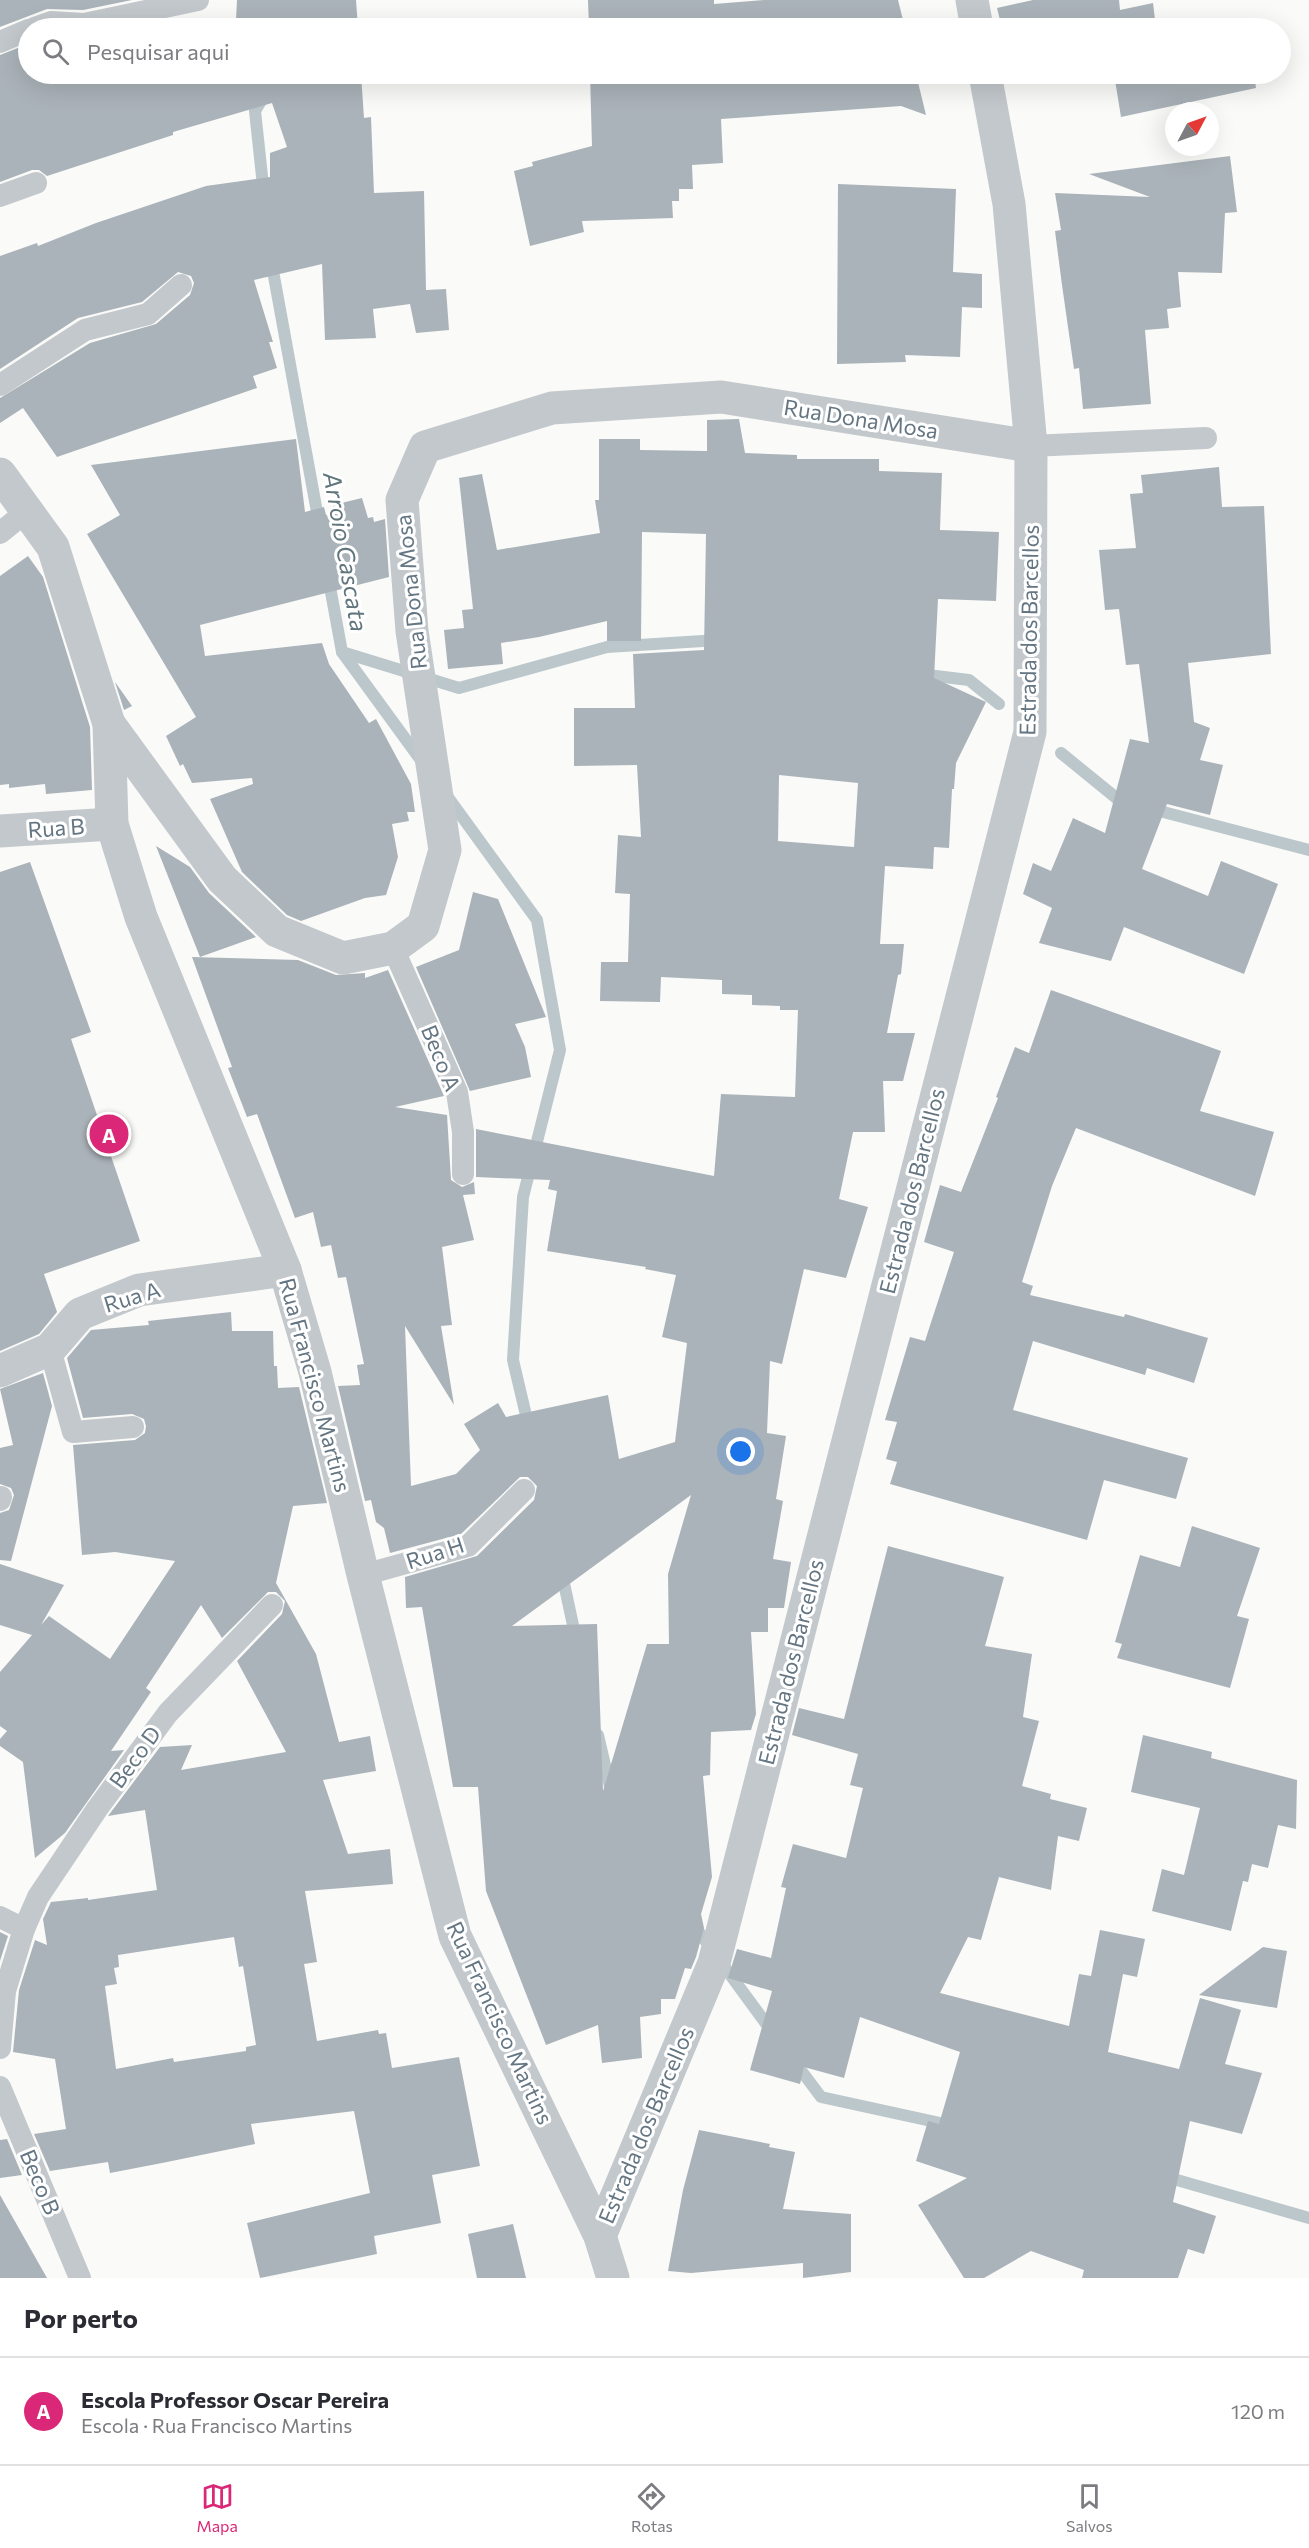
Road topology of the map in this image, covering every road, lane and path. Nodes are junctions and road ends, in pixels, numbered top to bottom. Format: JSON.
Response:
{"nodes":[{"id":1,"x":198,"y":0,"type":"edge"},
{"id":2,"x":972,"y":0,"type":"edge"},
{"id":3,"x":112,"y":18,"type":"edge"},
{"id":4,"x":975,"y":18,"type":"edge"},
{"id":5,"x":18,"y":34,"type":"edge"},
{"id":6,"x":0,"y":42,"type":"edge"},
{"id":7,"x":987,"y":84,"type":"edge"},
{"id":8,"x":36,"y":183,"type":"dead end"},
{"id":9,"x":0,"y":196,"type":"edge"},
{"id":10,"x":181,"y":285,"type":"dead end"},
{"id":11,"x":0,"y":385,"type":"edge"},
{"id":12,"x":1206,"y":438,"type":"dead end"},
{"id":13,"x":1031,"y":446,"type":"junction"},
{"id":14,"x":0,"y":474,"type":"edge"},
{"id":15,"x":27,"y":511,"type":"junction"},
{"id":16,"x":0,"y":533,"type":"edge"},
{"id":17,"x":109,"y":724,"type":"junction"},
{"id":18,"x":112,"y":825,"type":"junction"},
{"id":19,"x":0,"y":831,"type":"edge"},
{"id":20,"x":393,"y":948,"type":"junction"},
{"id":21,"x":463,"y":1174,"type":"dead end"},
{"id":22,"x":285,"y":1270,"type":"junction"},
{"id":23,"x":50,"y":1349,"type":"junction"},
{"id":24,"x":0,"y":1371,"type":"edge"},
{"id":25,"x":133,"y":1427,"type":"dead end"},
{"id":26,"x":524,"y":1490,"type":"dead end"},
{"id":27,"x":363,"y":1575,"type":"junction"},
{"id":28,"x":272,"y":1605,"type":"dead end"},
{"id":29,"x":0,"y":1917,"type":"edge"},
{"id":30,"x":24,"y":1929,"type":"junction"},
{"id":31,"x":0,"y":2048,"type":"edge"},
{"id":32,"x":0,"y":2087,"type":"edge"},
{"id":33,"x":600,"y":2236,"type":"junction"},
{"id":34,"x":80,"y":2278,"type":"edge"},
{"id":35,"x":613,"y":2278,"type":"edge"}],
"edges":[{"from":1,"to":3,"type":"lane"},
{"from":2,"to":4,"type":"street"},
{"from":5,"to":6,"type":"lane"},
{"from":7,"to":13,"type":"street","name":"Estrada dos Barcellos"},
{"from":8,"to":9,"type":"lane"},
{"from":10,"to":11,"type":"lane"},
{"from":12,"to":13,"type":"lane"},
{"from":13,"to":20,"type":"street","name":"Rua Dona Mosa"},
{"from":13,"to":33,"type":"street","name":"Estrada dos Barcellos"},
{"from":14,"to":15,"type":"street","name":"Rua Francisco Martins"},
{"from":15,"to":16,"type":"lane"},
{"from":15,"to":17,"type":"street","name":"Rua Francisco Martins"},
{"from":17,"to":18,"type":"street","name":"Rua Francisco Martins"},
{"from":17,"to":20,"type":"street","name":"Rua Dona Mosa"},
{"from":18,"to":19,"type":"street","name":"Rua B"},
{"from":18,"to":22,"type":"street","name":"Rua Francisco Martins"},
{"from":20,"to":21,"type":"lane","name":"Beco A"},
{"from":22,"to":23,"type":"street","name":"Rua A"},
{"from":22,"to":27,"type":"street","name":"Rua Francisco Martins"},
{"from":23,"to":24,"type":"street","name":"Rua A"},
{"from":23,"to":25,"type":"lane"},
{"from":26,"to":27,"type":"lane","name":"Rua H"},
{"from":27,"to":33,"type":"street","name":"Rua Francisco Martins"},
{"from":28,"to":30,"type":"lane","name":"Beco D"},
{"from":29,"to":30,"type":"lane"},
{"from":30,"to":31,"type":"lane"},
{"from":32,"to":34,"type":"lane","name":"Beco B"},
{"from":33,"to":35,"type":"street","name":"Estrada dos Barcellos"}]}
